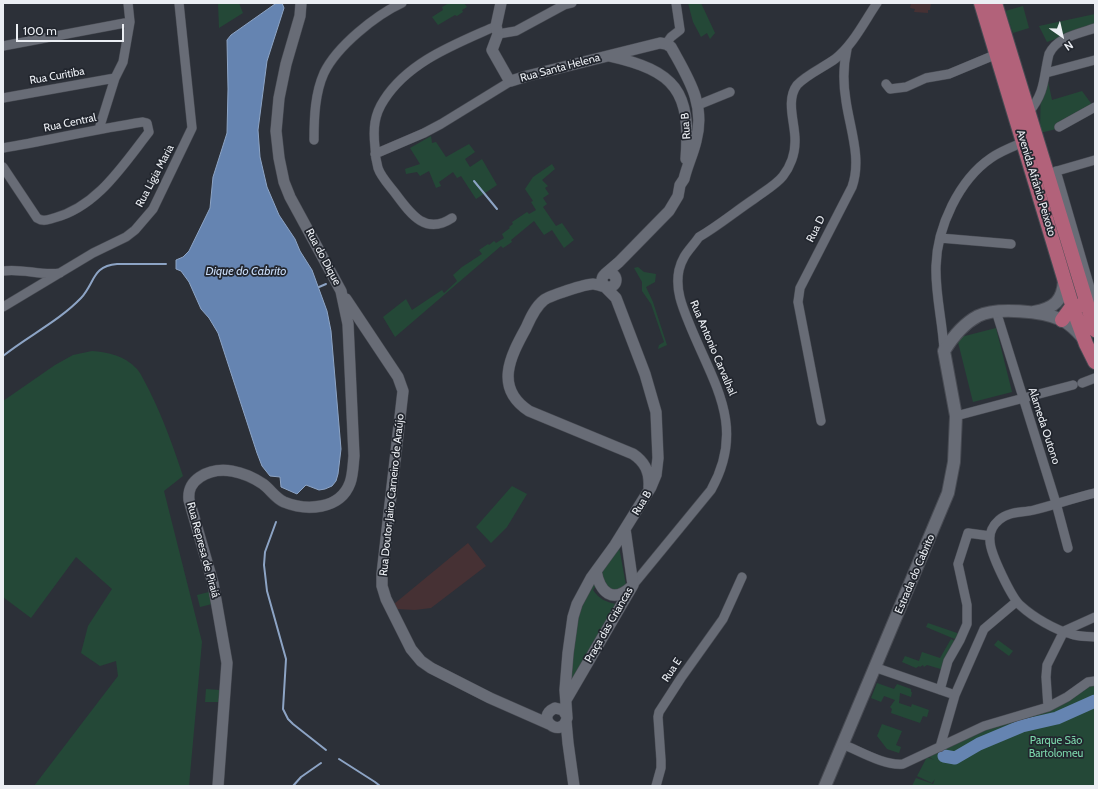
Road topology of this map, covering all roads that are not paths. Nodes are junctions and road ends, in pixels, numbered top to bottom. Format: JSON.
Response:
{"nodes":[{"id":1,"x":128,"y":3,"type":"edge"},
{"id":2,"x":179,"y":3,"type":"edge"},
{"id":3,"x":301,"y":3,"type":"edge"},
{"id":4,"x":402,"y":3,"type":"edge"},
{"id":5,"x":501,"y":3,"type":"edge"},
{"id":6,"x":676,"y":3,"type":"edge"},
{"id":7,"x":877,"y":3,"type":"edge"},
{"id":8,"x":981,"y":3,"type":"edge"},
{"id":9,"x":995,"y":3,"type":"edge"},
{"id":10,"x":565,"y":4,"type":"edge"},
{"id":11,"x":130,"y":22,"type":"junction"},
{"id":12,"x":1095,"y":28,"type":"edge"},
{"id":13,"x":497,"y":30,"type":"junction"},
{"id":14,"x":666,"y":44,"type":"junction"},
{"id":15,"x":3,"y":46,"type":"edge"},
{"id":16,"x":847,"y":48,"type":"junction"},
{"id":17,"x":997,"y":54,"type":"junction"},
{"id":18,"x":607,"y":56,"type":"junction"},
{"id":19,"x":1095,"y":60,"type":"edge"},
{"id":20,"x":1046,"y":73,"type":"junction"},
{"id":21,"x":115,"y":78,"type":"junction"},
{"id":22,"x":511,"y":81,"type":"junction"},
{"id":23,"x":886,"y":84,"type":"dead end"},
{"id":24,"x":730,"y":92,"type":"dead end"},
{"id":25,"x":3,"y":98,"type":"edge"},
{"id":26,"x":698,"y":105,"type":"junction"},
{"id":27,"x":1095,"y":107,"type":"edge"},
{"id":28,"x":1029,"y":112,"type":"junction"},
{"id":29,"x":687,"y":126,"type":"junction"},
{"id":30,"x":698,"y":126,"type":"junction"},
{"id":31,"x":1059,"y":127,"type":"dead end"},
{"id":32,"x":99,"y":129,"type":"junction"},
{"id":33,"x":314,"y":140,"type":"dead end"},
{"id":34,"x":1024,"y":142,"type":"junction"},
{"id":35,"x":3,"y":148,"type":"edge"},
{"id":36,"x":375,"y":154,"type":"junction"},
{"id":37,"x":1095,"y":160,"type":"edge"},
{"id":38,"x":3,"y":168,"type":"edge"},
{"id":39,"x":686,"y":172,"type":"junction"},
{"id":40,"x":1051,"y":172,"type":"junction"},
{"id":41,"x":452,"y":218,"type":"dead end"},
{"id":42,"x":940,"y":238,"type":"junction"},
{"id":43,"x":1011,"y":244,"type":"dead end"},
{"id":44,"x":619,"y":262,"type":"junction"},
{"id":45,"x":3,"y":271,"type":"edge"},
{"id":46,"x":63,"y":272,"type":"junction"},
{"id":47,"x":604,"y":274,"type":"junction"},
{"id":48,"x":1064,"y":277,"type":"junction"},
{"id":49,"x":616,"y":280,"type":"junction"},
{"id":50,"x":592,"y":284,"type":"junction"},
{"id":51,"x":605,"y":287,"type":"junction"},
{"id":52,"x":341,"y":291,"type":"junction"},
{"id":53,"x":616,"y":298,"type":"junction"},
{"id":54,"x":1060,"y":299,"type":"junction"},
{"id":55,"x":3,"y":308,"type":"edge"},
{"id":56,"x":1077,"y":309,"type":"edge"},
{"id":57,"x":996,"y":311,"type":"junction"},
{"id":58,"x":1034,"y":312,"type":"junction"},
{"id":59,"x":1095,"y":330,"type":"edge"},
{"id":60,"x":366,"y":331,"type":"junction"},
{"id":61,"x":349,"y":336,"type":"junction"},
{"id":62,"x":944,"y":352,"type":"junction"},
{"id":63,"x":1095,"y":362,"type":"edge"},
{"id":64,"x":1095,"y":378,"type":"edge"},
{"id":65,"x":1082,"y":383,"type":"dead end"},
{"id":66,"x":1073,"y":385,"type":"dead end"},
{"id":67,"x":1023,"y":398,"type":"junction"},
{"id":68,"x":956,"y":416,"type":"junction"},
{"id":69,"x":821,"y":421,"type":"dead end"},
{"id":70,"x":1095,"y":493,"type":"edge"},
{"id":71,"x":647,"y":494,"type":"junction"},
{"id":72,"x":1056,"y":503,"type":"junction"},
{"id":73,"x":325,"y":506,"type":"joint"},
{"id":74,"x":625,"y":529,"type":"junction"},
{"id":75,"x":990,"y":536,"type":"junction"},
{"id":76,"x":1068,"y":548,"type":"dead end"},
{"id":77,"x":631,"y":568,"type":"junction"},
{"id":78,"x":596,"y":571,"type":"junction"},
{"id":79,"x":644,"y":572,"type":"junction"},
{"id":80,"x":742,"y":577,"type":"dead end"},
{"id":81,"x":633,"y":585,"type":"junction"},
{"id":82,"x":1016,"y":602,"type":"junction"},
{"id":83,"x":1095,"y":617,"type":"edge"},
{"id":84,"x":1064,"y":632,"type":"junction"},
{"id":85,"x":1095,"y":637,"type":"edge"},
{"id":86,"x":874,"y":667,"type":"junction"},
{"id":87,"x":1095,"y":681,"type":"edge"},
{"id":88,"x":940,"y":690,"type":"junction"},
{"id":89,"x":955,"y":695,"type":"junction"},
{"id":90,"x":565,"y":701,"type":"junction"},
{"id":91,"x":1048,"y":707,"type":"junction"},
{"id":92,"x":553,"y":709,"type":"junction"},
{"id":93,"x":527,"y":714,"type":"junction"},
{"id":94,"x":566,"y":718,"type":"junction"},
{"id":95,"x":551,"y":725,"type":"junction"},
{"id":96,"x":568,"y":743,"type":"junction"},
{"id":97,"x":842,"y":744,"type":"junction"},
{"id":98,"x":940,"y":747,"type":"junction"},
{"id":99,"x":218,"y":786,"type":"edge"},
{"id":100,"x":574,"y":786,"type":"edge"},
{"id":101,"x":656,"y":786,"type":"edge"},
{"id":102,"x":825,"y":786,"type":"edge"}],
"edges":[{"from":1,"to":11,"type":"street"},
{"from":2,"to":46,"type":"street","name":"Rua Lígia Maria"},
{"from":3,"to":52,"type":"street","name":"Rua do Dique"},
{"from":4,"to":33,"type":"street"},
{"from":5,"to":13,"type":"street"},
{"from":6,"to":14,"type":"street"},
{"from":7,"to":16,"type":"street","name":"Rua Antonio Carvalhal"},
{"from":8,"to":17,"type":"main road","name":"Avenida Afrânio Peixoto"},
{"from":9,"to":28,"type":"main road","name":"Avenida Afrânio Peixoto"},
{"from":10,"to":13,"type":"street"},
{"from":11,"to":15,"type":"street"},
{"from":11,"to":21,"type":"street"},
{"from":12,"to":20,"type":"street"},
{"from":13,"to":22,"type":"street"},
{"from":13,"to":36,"type":"street"},
{"from":14,"to":18,"type":"street","name":"Rua Santa Helena"},
{"from":14,"to":26,"type":"street","name":"Rua B"},
{"from":16,"to":69,"type":"street","name":"Rua D"},
{"from":16,"to":79,"type":"street","name":"Rua Antonio Carvalhal"},
{"from":17,"to":23,"type":"street"},
{"from":17,"to":34,"type":"main road","name":"Avenida Afrânio Peixoto"},
{"from":18,"to":22,"type":"street","name":"Rua Santa Helena"},
{"from":18,"to":29,"type":"street","name":"Rua B"},
{"from":19,"to":20,"type":"street"},
{"from":20,"to":28,"type":"street"},
{"from":21,"to":25,"type":"street","name":"Rua Curitiba"},
{"from":21,"to":32,"type":"street"},
{"from":22,"to":36,"type":"street","name":"Rua Santa Helena"},
{"from":24,"to":26,"type":"street"},
{"from":26,"to":30,"type":"street","name":"Rua B"},
{"from":27,"to":31,"type":"street"},
{"from":28,"to":40,"type":"main road","name":"Avenida Afrânio Peixoto"},
{"from":29,"to":30,"type":"street"},
{"from":29,"to":39,"type":"street","name":"Rua B"},
{"from":30,"to":39,"type":"street","name":"Rua B"},
{"from":32,"to":35,"type":"street","name":"Rua Central"},
{"from":32,"to":38,"type":"street","name":"Rua Central"},
{"from":34,"to":42,"type":"street","name":"Estrada do Cabrito"},
{"from":34,"to":48,"type":"main road","name":"Avenida Afrânio Peixoto"},
{"from":36,"to":41,"type":"street"},
{"from":37,"to":40,"type":"street"},
{"from":39,"to":44,"type":"street","name":"Rua B"},
{"from":40,"to":56,"type":"main road","name":"Avenida Afrânio Peixoto"},
{"from":42,"to":43,"type":"street"},
{"from":42,"to":62,"type":"street","name":"Estrada do Cabrito"},
{"from":44,"to":47,"type":"street","name":"Rua B"},
{"from":44,"to":49,"type":"street"},
{"from":45,"to":46,"type":"street"},
{"from":46,"to":55,"type":"street","name":"Rua Lígia Maria"},
{"from":47,"to":49,"type":"street"},
{"from":47,"to":50,"type":"street","name":"Rua B"},
{"from":47,"to":51,"type":"street"},
{"from":48,"to":54,"type":"main road"},
{"from":48,"to":56,"type":"main road","name":"Avenida Afrânio Peixoto"},
{"from":49,"to":51,"type":"street"},
{"from":49,"to":53,"type":"street"},
{"from":50,"to":51,"type":"street"},
{"from":50,"to":71,"type":"street"},
{"from":51,"to":53,"type":"street","name":"Rua B"},
{"from":52,"to":60,"type":"street","name":"Rua Doutor Jairo Carneiro de Araújo"},
{"from":52,"to":61,"type":"street","name":"Rua do Dique"},
{"from":53,"to":71,"type":"street","name":"Rua B"},
{"from":54,"to":56,"type":"main road"},
{"from":54,"to":58,"type":"main road"},
{"from":56,"to":58,"type":"main road"},
{"from":56,"to":59,"type":"main road","name":"Avenida Afrânio Peixoto"},
{"from":56,"to":63,"type":"main road","name":"Avenida Afrânio Peixoto"},
{"from":57,"to":58,"type":"main road"},
{"from":57,"to":62,"type":"main road"},
{"from":57,"to":67,"type":"street","name":"Alameda Outono"},
{"from":60,"to":61,"type":"street"},
{"from":60,"to":93,"type":"street","name":"Rua Doutor Jairo Carneiro de Araújo"},
{"from":61,"to":73,"type":"street","name":"Rua do Dique"},
{"from":62,"to":68,"type":"main road","name":"Estrada do Cabrito"},
{"from":64,"to":65,"type":"street"},
{"from":66,"to":67,"type":"street"},
{"from":67,"to":68,"type":"street"},
{"from":67,"to":72,"type":"street","name":"Alameda Outono"},
{"from":68,"to":86,"type":"main road","name":"Estrada do Cabrito"},
{"from":70,"to":72,"type":"street"},
{"from":71,"to":74,"type":"street","name":"Rua B"},
{"from":72,"to":75,"type":"street"},
{"from":72,"to":76,"type":"street","name":"Alameda Outono"},
{"from":73,"to":99,"type":"street","name":"Rua Represa de Piraiá"},
{"from":74,"to":77,"type":"street","name":"Praça das Criancas"},
{"from":74,"to":78,"type":"street","name":"Rua B"},
{"from":75,"to":82,"type":"street"},
{"from":75,"to":88,"type":"street"},
{"from":77,"to":79,"type":"street"},
{"from":77,"to":81,"type":"street","name":"Praça das Criancas"},
{"from":78,"to":81,"type":"street"},
{"from":78,"to":90,"type":"street","name":"Rua B"},
{"from":79,"to":81,"type":"street","name":"Rua Antonio Carvalhal"},
{"from":80,"to":101,"type":"street","name":"Rua E"},
{"from":81,"to":90,"type":"street","name":"Praça das Criancas"},
{"from":82,"to":84,"type":"street"},
{"from":82,"to":89,"type":"street"},
{"from":83,"to":84,"type":"street"},
{"from":84,"to":85,"type":"street"},
{"from":84,"to":91,"type":"street"},
{"from":86,"to":88,"type":"street"},
{"from":86,"to":97,"type":"main road","name":"Estrada do Cabrito"},
{"from":87,"to":91,"type":"street"},
{"from":88,"to":89,"type":"street"},
{"from":89,"to":98,"type":"street"},
{"from":90,"to":92,"type":"street"},
{"from":90,"to":94,"type":"street"},
{"from":91,"to":98,"type":"street"},
{"from":92,"to":93,"type":"street"},
{"from":92,"to":94,"type":"street"},
{"from":92,"to":95,"type":"street"},
{"from":93,"to":95,"type":"street","name":"Rua Doutor Jairo Carneiro de Araújo"},
{"from":94,"to":95,"type":"street"},
{"from":94,"to":96,"type":"street"},
{"from":95,"to":96,"type":"street"},
{"from":96,"to":100,"type":"street"},
{"from":97,"to":98,"type":"street"},
{"from":97,"to":102,"type":"main road","name":"Estrada do Cabrito"}]}
